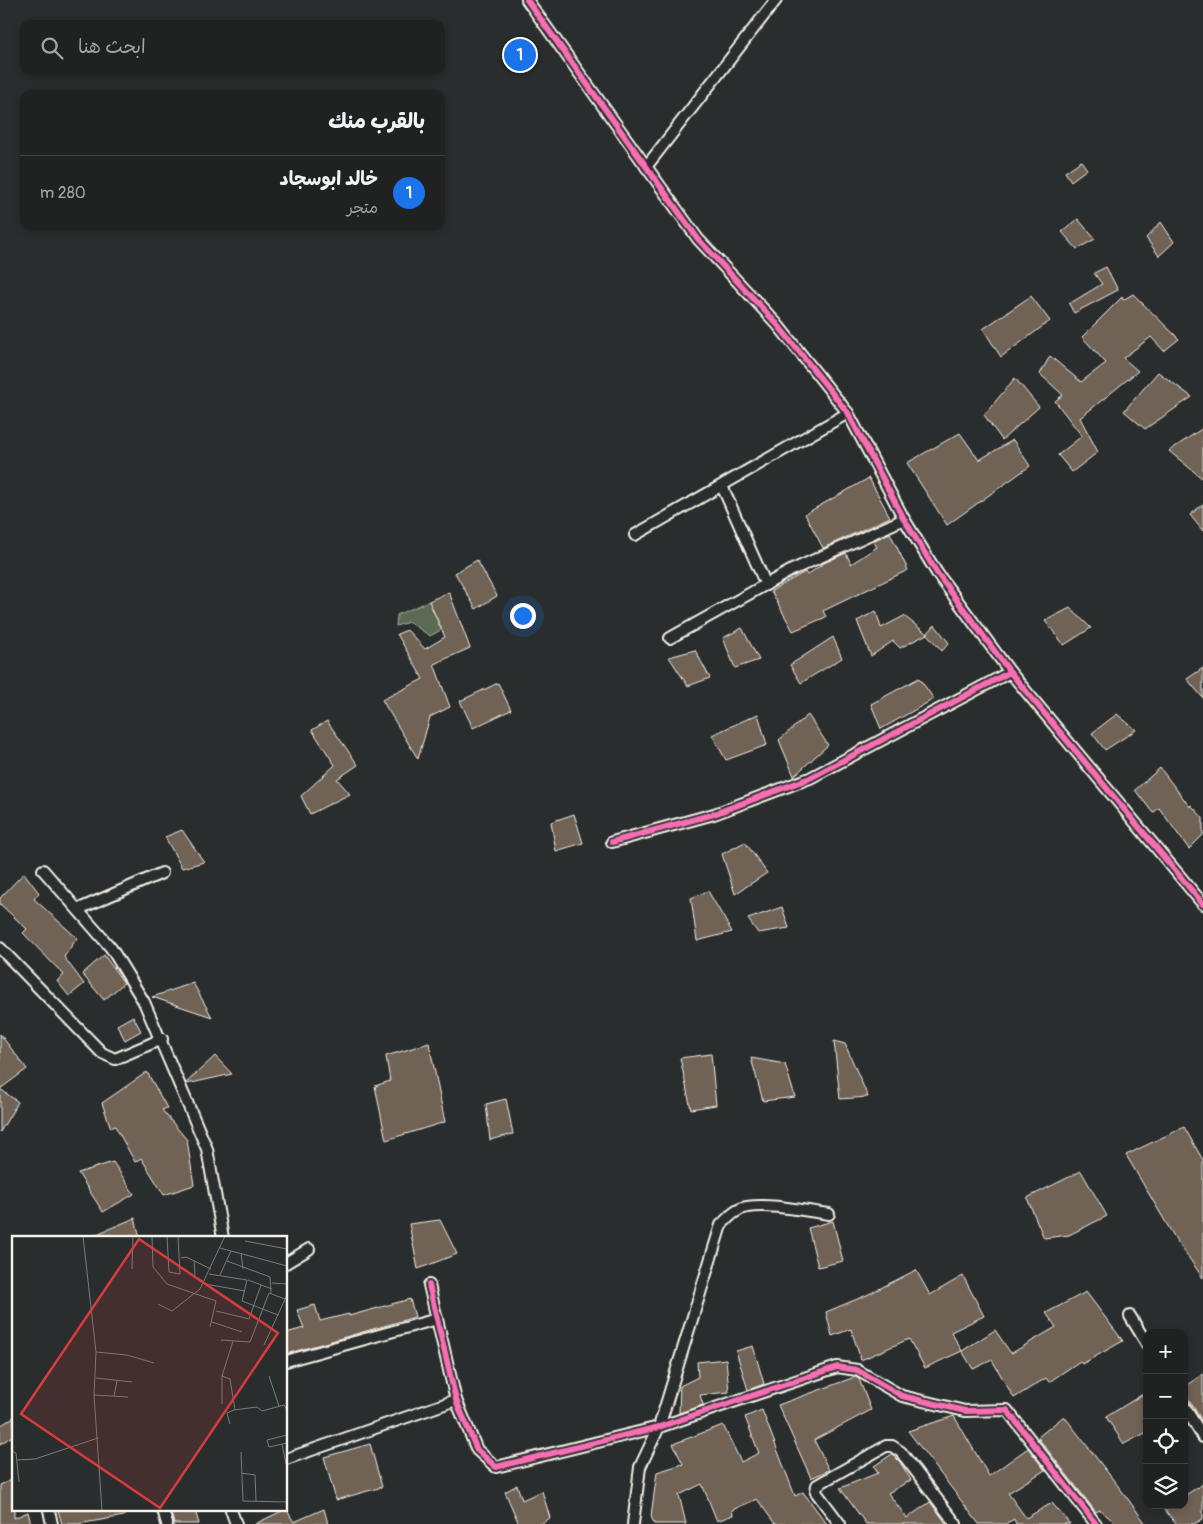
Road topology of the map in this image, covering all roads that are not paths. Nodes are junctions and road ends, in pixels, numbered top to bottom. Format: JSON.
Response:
{"nodes":[{"id":1,"x":527,"y":0,"type":"edge"},
{"id":2,"x":776,"y":0,"type":"edge"},
{"id":3,"x":646,"y":167,"type":"junction"},
{"id":4,"x":848,"y":413,"type":"junction"},
{"id":5,"x":722,"y":486,"type":"junction"},
{"id":6,"x":904,"y":519,"type":"junction"},
{"id":7,"x":635,"y":535,"type":"dead end"},
{"id":8,"x":766,"y":585,"type":"junction"},
{"id":9,"x":670,"y":638,"type":"dead end"},
{"id":10,"x":1010,"y":672,"type":"junction"},
{"id":11,"x":612,"y":842,"type":"dead end"},
{"id":12,"x":43,"y":870,"type":"dead end"},
{"id":13,"x":162,"y":873,"type":"dead end"},
{"id":14,"x":1203,"y":904,"type":"edge"},
{"id":15,"x":79,"y":909,"type":"junction"},
{"id":16,"x":0,"y":948,"type":"edge"},
{"id":17,"x":162,"y":1039,"type":"junction"},
{"id":18,"x":829,"y":1214,"type":"dead end"},
{"id":19,"x":223,"y":1236,"type":"edge"},
{"id":20,"x":309,"y":1249,"type":"dead end"},
{"id":21,"x":288,"y":1261,"type":"edge"},
{"id":22,"x":429,"y":1285,"type":"dead end"},
{"id":23,"x":1130,"y":1316,"type":"dead end"},
{"id":24,"x":437,"y":1319,"type":"junction"},
{"id":25,"x":1143,"y":1337,"type":"edge"},
{"id":26,"x":288,"y":1360,"type":"edge"},
{"id":27,"x":456,"y":1400,"type":"junction"},
{"id":28,"x":1188,"y":1413,"type":"edge"},
{"id":29,"x":658,"y":1427,"type":"junction"},
{"id":30,"x":1203,"y":1437,"type":"edge"},
{"id":31,"x":288,"y":1457,"type":"edge"},
{"id":32,"x":232,"y":1512,"type":"edge"},
{"id":33,"x":631,"y":1523,"type":"edge"},
{"id":34,"x":236,"y":1524,"type":"edge"},
{"id":35,"x":840,"y":1524,"type":"edge"},
{"id":36,"x":956,"y":1524,"type":"edge"},
{"id":37,"x":1096,"y":1524,"type":"edge"}],
"edges":[{"from":1,"to":3,"type":"street"},
{"from":2,"to":3,"type":"street"},
{"from":3,"to":4,"type":"street"},
{"from":4,"to":5,"type":"street"},
{"from":4,"to":6,"type":"street"},
{"from":5,"to":7,"type":"street"},
{"from":5,"to":8,"type":"street"},
{"from":6,"to":8,"type":"street"},
{"from":6,"to":10,"type":"street"},
{"from":8,"to":9,"type":"street"},
{"from":10,"to":11,"type":"street"},
{"from":10,"to":14,"type":"street"},
{"from":12,"to":15,"type":"street"},
{"from":13,"to":15,"type":"street"},
{"from":15,"to":17,"type":"street"},
{"from":16,"to":17,"type":"street"},
{"from":17,"to":19,"type":"street"},
{"from":18,"to":29,"type":"street"},
{"from":20,"to":21,"type":"street"},
{"from":22,"to":24,"type":"street"},
{"from":23,"to":25,"type":"street"},
{"from":24,"to":26,"type":"street"},
{"from":24,"to":27,"type":"street"},
{"from":27,"to":29,"type":"street"},
{"from":27,"to":31,"type":"street"},
{"from":28,"to":30,"type":"street"},
{"from":29,"to":33,"type":"street"},
{"from":29,"to":37,"type":"street"},
{"from":32,"to":34,"type":"street"},
{"from":35,"to":36,"type":"street"}]}
